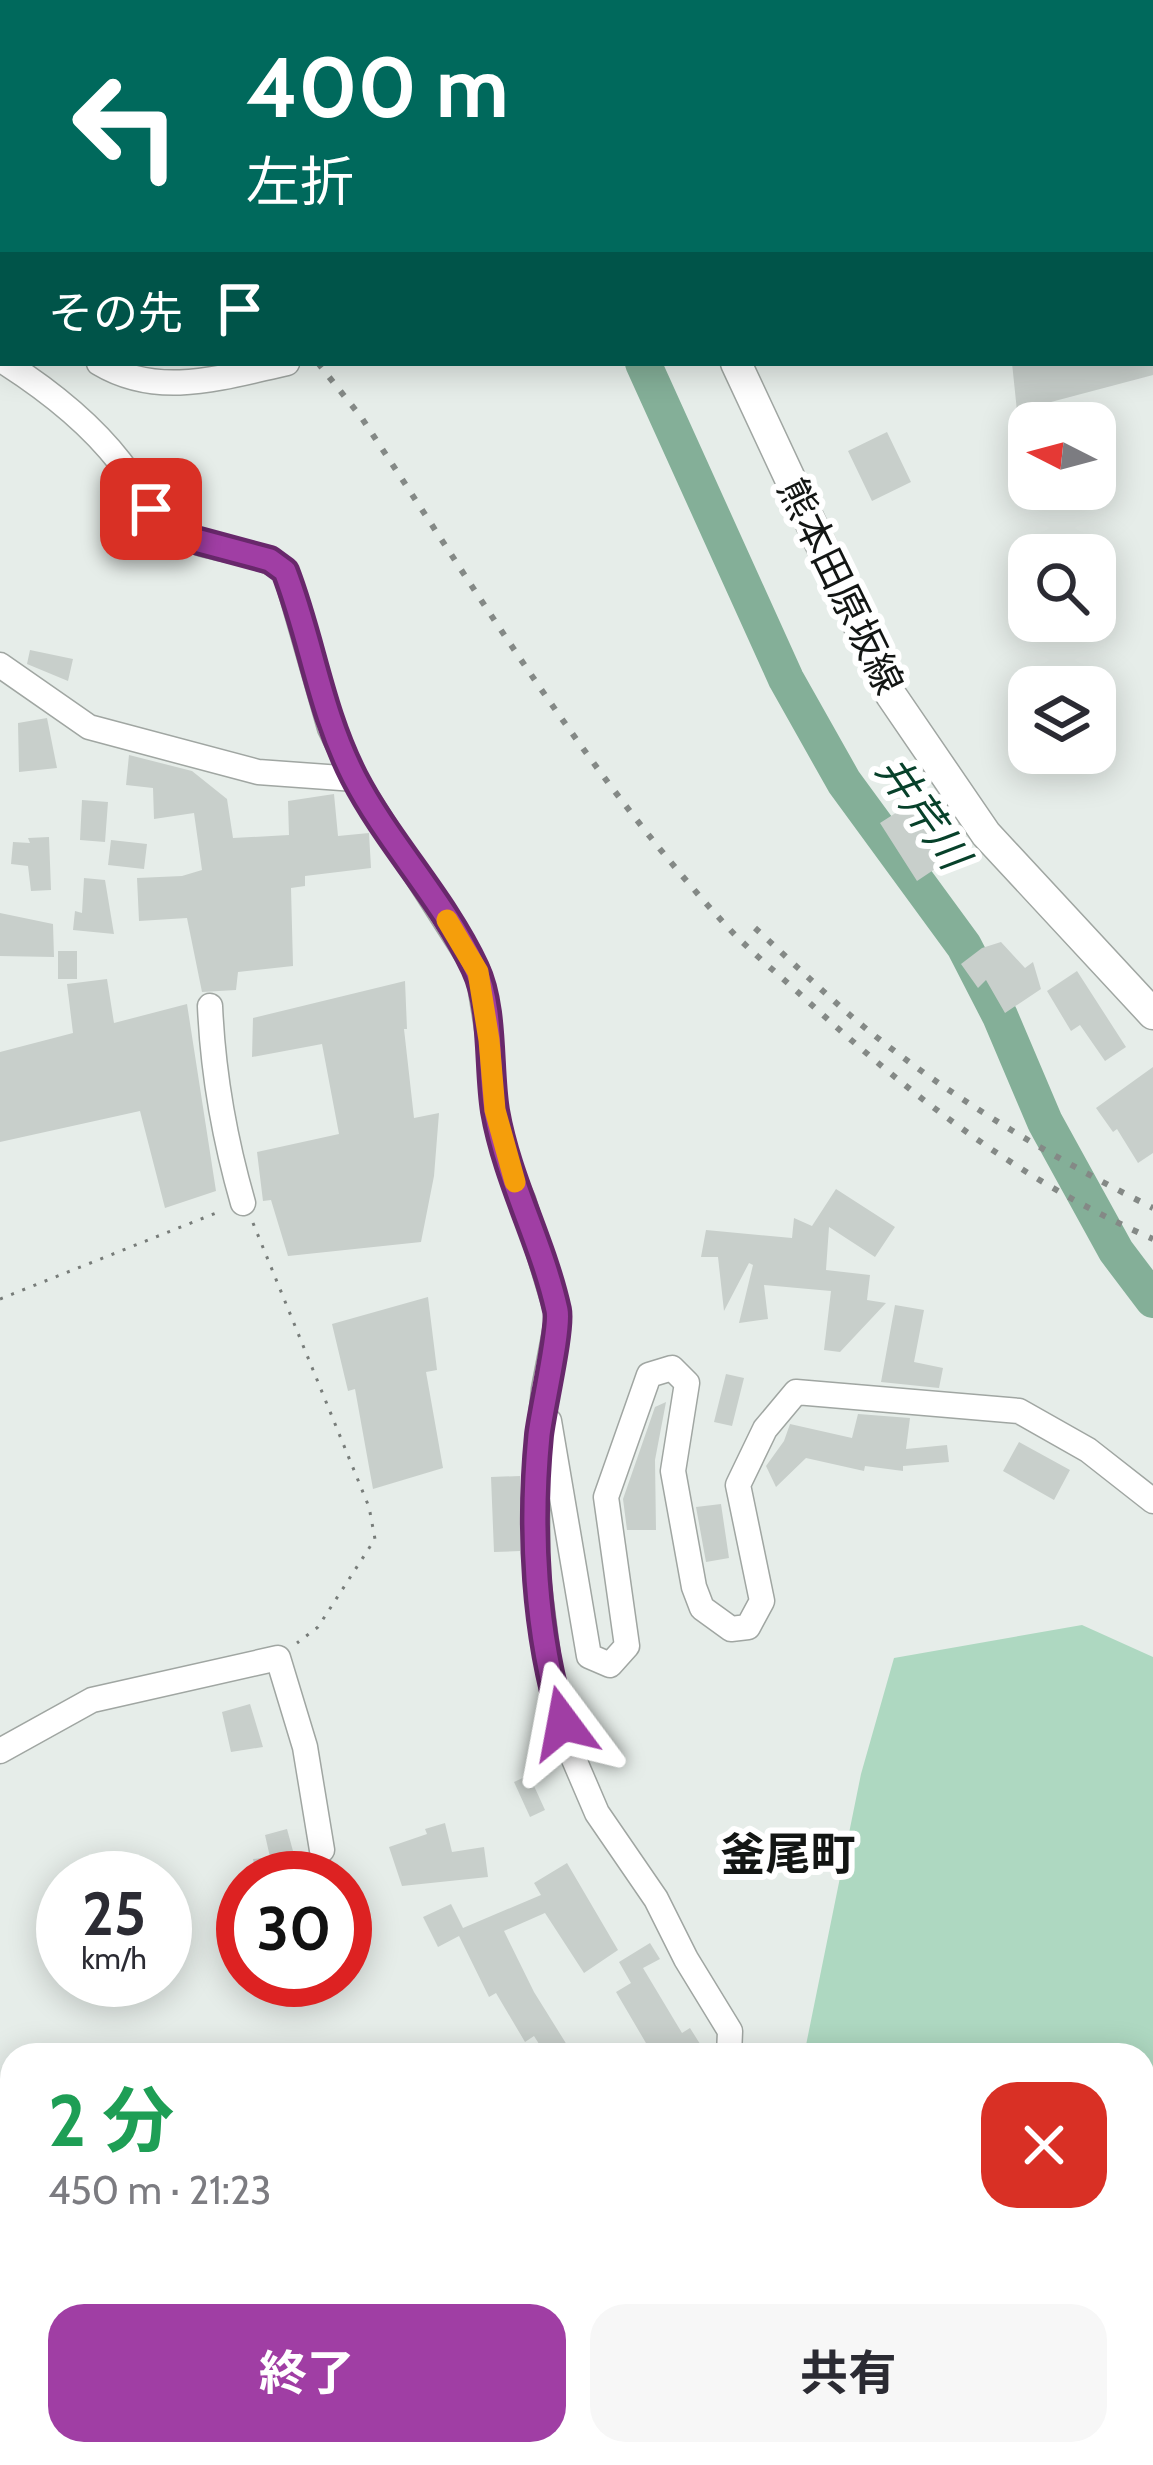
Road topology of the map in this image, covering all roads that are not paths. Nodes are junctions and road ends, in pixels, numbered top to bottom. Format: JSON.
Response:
{"nodes":[{"id":1,"x":10,"y":366,"type":"edge"},
{"id":2,"x":106,"y":366,"type":"edge"},
{"id":3,"x":271,"y":366,"type":"edge"},
{"id":4,"x":737,"y":366,"type":"edge"},
{"id":5,"x":0,"y":665,"type":"edge"},
{"id":6,"x":355,"y":779,"type":"junction"},
{"id":7,"x":211,"y":1006,"type":"dead end"},
{"id":8,"x":1153,"y":1014,"type":"edge"},
{"id":9,"x":244,"y":1203,"type":"road end"},
{"id":10,"x":544,"y":1389,"type":"junction"},
{"id":11,"x":1153,"y":1501,"type":"edge"},
{"id":12,"x":0,"y":1751,"type":"edge"},
{"id":13,"x":322,"y":1850,"type":"dead end"},
{"id":14,"x":730,"y":2043,"type":"edge"}],
"edges":[{"from":1,"to":6,"type":"street"},
{"from":2,"to":3,"type":"street"},
{"from":4,"to":8,"type":"main road","name":"熊本田原坂線"},
{"from":5,"to":6,"type":"street"},
{"from":6,"to":10,"type":"street"},
{"from":7,"to":9,"type":"street"},
{"from":10,"to":11,"type":"street"},
{"from":10,"to":14,"type":"street"},
{"from":12,"to":13,"type":"street"}]}
